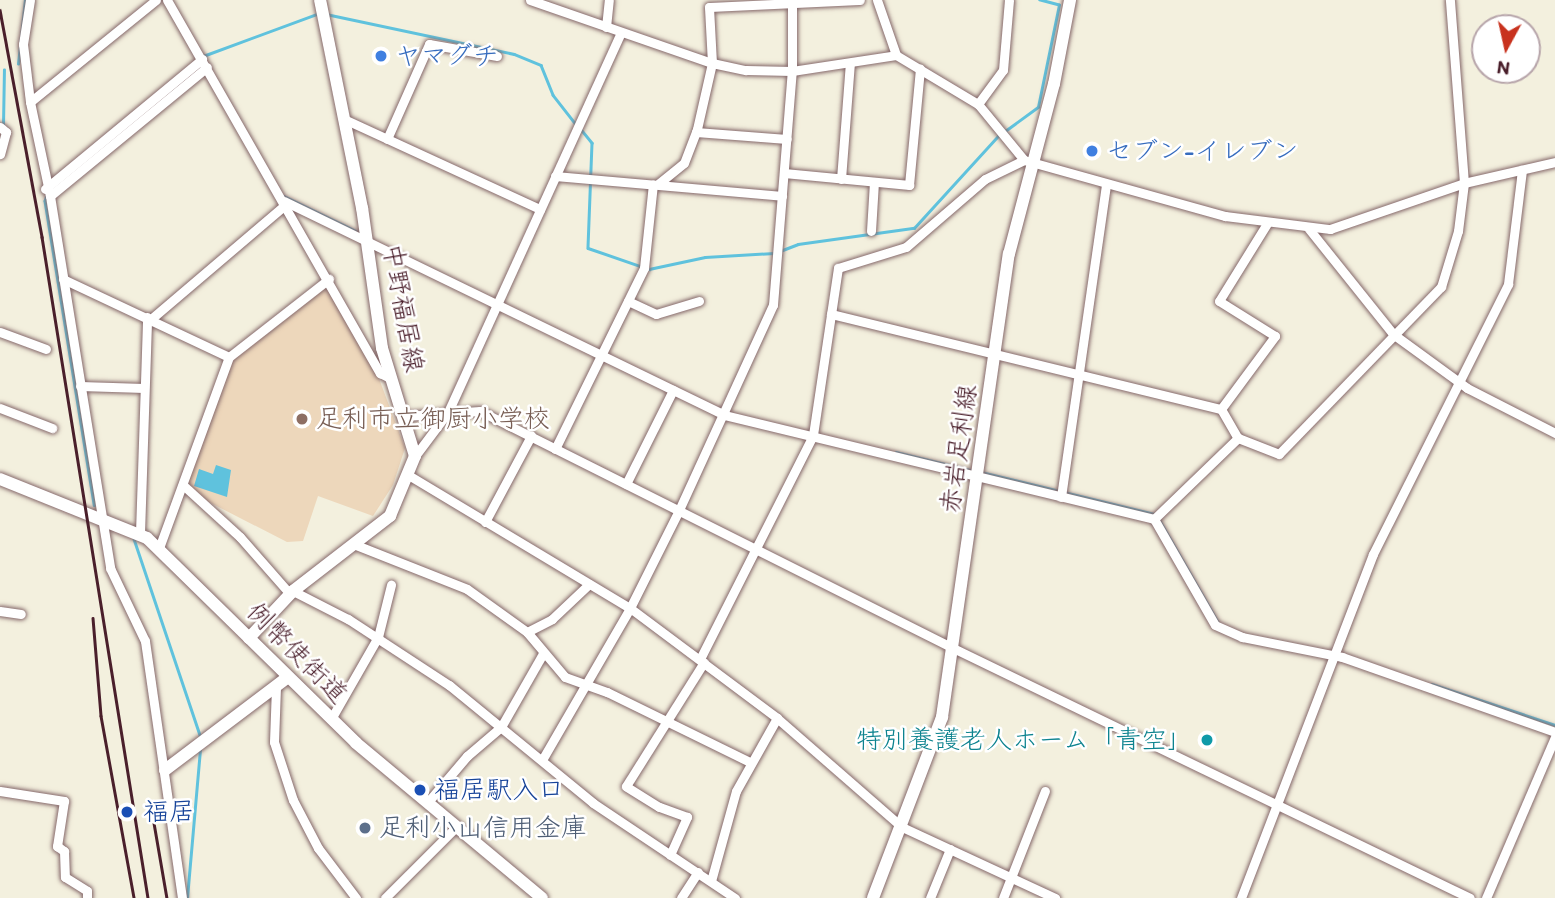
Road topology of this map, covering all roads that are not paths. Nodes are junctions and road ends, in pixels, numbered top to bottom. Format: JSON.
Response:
{"nodes":[{"id":1,"x":30,"y":0,"type":"edge"},
{"id":2,"x":156,"y":0,"type":"edge"},
{"id":3,"x":167,"y":0,"type":"edge"},
{"id":4,"x":320,"y":0,"type":"edge"},
{"id":5,"x":530,"y":0,"type":"edge"},
{"id":6,"x":609,"y":0,"type":"edge"},
{"id":7,"x":860,"y":0,"type":"edge"},
{"id":8,"x":877,"y":0,"type":"edge"},
{"id":9,"x":1009,"y":0,"type":"edge"},
{"id":10,"x":1070,"y":0,"type":"edge"},
{"id":11,"x":1450,"y":0,"type":"edge"},
{"id":12,"x":792,"y":2,"type":"junction"},
{"id":13,"x":606,"y":27,"type":"junction"},
{"id":14,"x":621,"y":33,"type":"junction"},
{"id":15,"x":896,"y":55,"type":"junction"},
{"id":16,"x":497,"y":56,"type":"dead end"},
{"id":17,"x":205,"y":63,"type":"junction"},
{"id":18,"x":712,"y":63,"type":"junction"},
{"id":19,"x":850,"y":63,"type":"junction"},
{"id":20,"x":920,"y":69,"type":"junction"},
{"id":21,"x":792,"y":71,"type":"junction"},
{"id":22,"x":30,"y":102,"type":"junction"},
{"id":23,"x":978,"y":104,"type":"junction"},
{"id":24,"x":344,"y":119,"type":"junction"},
{"id":25,"x":0,"y":127,"type":"edge"},
{"id":26,"x":696,"y":132,"type":"junction"},
{"id":27,"x":387,"y":139,"type":"junction"},
{"id":28,"x":787,"y":139,"type":"junction"},
{"id":29,"x":0,"y":155,"type":"edge"},
{"id":30,"x":1030,"y":162,"type":"junction"},
{"id":31,"x":1555,"y":162,"type":"edge"},
{"id":32,"x":1522,"y":170,"type":"junction"},
{"id":33,"x":784,"y":173,"type":"junction"},
{"id":34,"x":555,"y":176,"type":"junction"},
{"id":35,"x":841,"y":179,"type":"junction"},
{"id":36,"x":874,"y":182,"type":"junction"},
{"id":37,"x":1464,"y":183,"type":"junction"},
{"id":38,"x":656,"y":184,"type":"junction"},
{"id":39,"x":1105,"y":184,"type":"junction"},
{"id":40,"x":47,"y":193,"type":"junction"},
{"id":41,"x":782,"y":196,"type":"junction"},
{"id":42,"x":285,"y":203,"type":"junction"},
{"id":43,"x":540,"y":209,"type":"junction"},
{"id":44,"x":1268,"y":222,"type":"junction"},
{"id":45,"x":1309,"y":229,"type":"junction"},
{"id":46,"x":871,"y":231,"type":"dead end"},
{"id":47,"x":367,"y":240,"type":"junction"},
{"id":48,"x":63,"y":279,"type":"junction"},
{"id":49,"x":329,"y":279,"type":"junction"},
{"id":50,"x":628,"y":301,"type":"junction"},
{"id":51,"x":699,"y":302,"type":"dead end"},
{"id":52,"x":497,"y":303,"type":"junction"},
{"id":53,"x":831,"y":314,"type":"junction"},
{"id":54,"x":149,"y":318,"type":"junction"},
{"id":55,"x":0,"y":332,"type":"edge"},
{"id":56,"x":1393,"y":334,"type":"junction"},
{"id":57,"x":47,"y":349,"type":"dead end"},
{"id":58,"x":995,"y":352,"type":"junction"},
{"id":59,"x":601,"y":355,"type":"junction"},
{"id":60,"x":229,"y":358,"type":"junction"},
{"id":61,"x":1079,"y":371,"type":"junction"},
{"id":62,"x":390,"y":378,"type":"junction"},
{"id":63,"x":1459,"y":381,"type":"junction"},
{"id":64,"x":80,"y":386,"type":"junction"},
{"id":65,"x":144,"y":388,"type":"junction"},
{"id":66,"x":673,"y":390,"type":"junction"},
{"id":67,"x":0,"y":408,"type":"edge"},
{"id":68,"x":1221,"y":409,"type":"junction"},
{"id":69,"x":448,"y":412,"type":"junction"},
{"id":70,"x":724,"y":415,"type":"junction"},
{"id":71,"x":405,"y":416,"type":"junction"},
{"id":72,"x":52,"y":428,"type":"dead end"},
{"id":73,"x":1555,"y":433,"type":"edge"},
{"id":74,"x":813,"y":435,"type":"junction"},
{"id":75,"x":531,"y":436,"type":"junction"},
{"id":76,"x":1238,"y":438,"type":"junction"},
{"id":77,"x":555,"y":449,"type":"junction"},
{"id":78,"x":415,"y":456,"type":"junction"},
{"id":79,"x":978,"y":476,"type":"junction"},
{"id":80,"x":410,"y":477,"type":"junction"},
{"id":81,"x":0,"y":479,"type":"edge"},
{"id":82,"x":626,"y":484,"type":"junction"},
{"id":83,"x":183,"y":485,"type":"junction"},
{"id":84,"x":1061,"y":496,"type":"junction"},
{"id":85,"x":679,"y":510,"type":"junction"},
{"id":86,"x":103,"y":518,"type":"junction"},
{"id":87,"x":1154,"y":519,"type":"junction"},
{"id":88,"x":485,"y":522,"type":"junction"},
{"id":89,"x":139,"y":533,"type":"junction"},
{"id":90,"x":356,"y":545,"type":"junction"},
{"id":91,"x":159,"y":548,"type":"junction"},
{"id":92,"x":756,"y":548,"type":"junction"},
{"id":93,"x":589,"y":584,"type":"junction"},
{"id":94,"x":391,"y":585,"type":"dead end"},
{"id":95,"x":291,"y":592,"type":"junction"},
{"id":96,"x":630,"y":608,"type":"junction"},
{"id":97,"x":0,"y":611,"type":"edge"},
{"id":98,"x":21,"y":614,"type":"dead end"},
{"id":99,"x":527,"y":632,"type":"junction"},
{"id":100,"x":378,"y":637,"type":"junction"},
{"id":101,"x":249,"y":638,"type":"junction"},
{"id":102,"x":953,"y":648,"type":"junction"},
{"id":103,"x":542,"y":655,"type":"junction"},
{"id":104,"x":1336,"y":655,"type":"junction"},
{"id":105,"x":702,"y":661,"type":"junction"},
{"id":106,"x":288,"y":677,"type":"junction"},
{"id":107,"x":585,"y":683,"type":"junction"},
{"id":108,"x":276,"y":687,"type":"junction"},
{"id":109,"x":777,"y":718,"type":"junction"},
{"id":110,"x":331,"y":719,"type":"junction"},
{"id":111,"x":664,"y":722,"type":"junction"},
{"id":112,"x":501,"y":727,"type":"junction"},
{"id":113,"x":1555,"y":735,"type":"edge"},
{"id":114,"x":542,"y":760,"type":"junction"},
{"id":115,"x":750,"y":762,"type":"junction"},
{"id":116,"x":165,"y":770,"type":"junction"},
{"id":117,"x":0,"y":791,"type":"edge"},
{"id":118,"x":1045,"y":791,"type":"dead end"},
{"id":119,"x":428,"y":803,"type":"junction"},
{"id":120,"x":1278,"y":805,"type":"junction"},
{"id":121,"x":456,"y":827,"type":"junction"},
{"id":122,"x":902,"y":827,"type":"junction"},
{"id":123,"x":950,"y":849,"type":"junction"},
{"id":124,"x":670,"y":855,"type":"junction"},
{"id":125,"x":698,"y":872,"type":"junction"},
{"id":126,"x":1012,"y":877,"type":"junction"},
{"id":127,"x":711,"y":881,"type":"junction"},
{"id":128,"x":87,"y":898,"type":"edge"},
{"id":129,"x":183,"y":898,"type":"edge"},
{"id":130,"x":356,"y":898,"type":"edge"},
{"id":131,"x":385,"y":898,"type":"edge"},
{"id":132,"x":542,"y":898,"type":"edge"},
{"id":133,"x":681,"y":898,"type":"edge"},
{"id":134,"x":735,"y":898,"type":"edge"},
{"id":135,"x":873,"y":898,"type":"edge"},
{"id":136,"x":930,"y":898,"type":"edge"},
{"id":137,"x":1003,"y":898,"type":"edge"},
{"id":138,"x":1055,"y":898,"type":"edge"},
{"id":139,"x":1241,"y":898,"type":"edge"},
{"id":140,"x":1470,"y":898,"type":"edge"},
{"id":141,"x":1486,"y":898,"type":"edge"}],
"edges":[{"from":1,"to":22,"type":"street"},
{"from":2,"to":22,"type":"street"},
{"from":3,"to":17,"type":"street"},
{"from":4,"to":24,"type":"main road","name":"中野福居線"},
{"from":5,"to":13,"type":"street"},
{"from":6,"to":13,"type":"street"},
{"from":7,"to":12,"type":"street"},
{"from":8,"to":15,"type":"street"},
{"from":9,"to":23,"type":"street"},
{"from":10,"to":30,"type":"main road","name":"赤岩足利線"},
{"from":11,"to":37,"type":"street"},
{"from":12,"to":18,"type":"street"},
{"from":12,"to":21,"type":"street"},
{"from":13,"to":14,"type":"street"},
{"from":14,"to":18,"type":"street"},
{"from":14,"to":34,"type":"street"},
{"from":15,"to":19,"type":"street"},
{"from":15,"to":20,"type":"street"},
{"from":16,"to":27,"type":"street"},
{"from":17,"to":40,"type":"street"},
{"from":17,"to":42,"type":"street"},
{"from":18,"to":21,"type":"street"},
{"from":18,"to":26,"type":"street"},
{"from":19,"to":21,"type":"street"},
{"from":19,"to":35,"type":"street"},
{"from":20,"to":23,"type":"street"},
{"from":20,"to":36,"type":"street"},
{"from":21,"to":28,"type":"street"},
{"from":22,"to":40,"type":"street"},
{"from":23,"to":30,"type":"street"},
{"from":24,"to":27,"type":"street"},
{"from":24,"to":47,"type":"main road","name":"中野福居線"},
{"from":25,"to":29,"type":"street"},
{"from":26,"to":28,"type":"street"},
{"from":26,"to":38,"type":"street"},
{"from":27,"to":43,"type":"street"},
{"from":28,"to":33,"type":"street"},
{"from":30,"to":39,"type":"street"},
{"from":30,"to":53,"type":"street"},
{"from":30,"to":58,"type":"main road","name":"赤岩足利線"},
{"from":31,"to":32,"type":"street"},
{"from":32,"to":37,"type":"street"},
{"from":32,"to":63,"type":"street"},
{"from":33,"to":35,"type":"street"},
{"from":33,"to":41,"type":"street"},
{"from":34,"to":38,"type":"street"},
{"from":34,"to":43,"type":"street"},
{"from":35,"to":36,"type":"street"},
{"from":36,"to":46,"type":"street"},
{"from":37,"to":45,"type":"street"},
{"from":37,"to":56,"type":"street"},
{"from":38,"to":41,"type":"street"},
{"from":38,"to":50,"type":"street"},
{"from":39,"to":44,"type":"street"},
{"from":39,"to":61,"type":"street"},
{"from":40,"to":48,"type":"street"},
{"from":41,"to":70,"type":"street"},
{"from":42,"to":47,"type":"street"},
{"from":42,"to":49,"type":"street"},
{"from":42,"to":54,"type":"street"},
{"from":43,"to":52,"type":"street"},
{"from":44,"to":45,"type":"street"},
{"from":44,"to":68,"type":"street"},
{"from":45,"to":56,"type":"street"},
{"from":47,"to":52,"type":"street"},
{"from":47,"to":62,"type":"main road","name":"中野福居線"},
{"from":48,"to":54,"type":"street"},
{"from":48,"to":64,"type":"street"},
{"from":49,"to":60,"type":"street"},
{"from":49,"to":62,"type":"street"},
{"from":50,"to":51,"type":"street"},
{"from":50,"to":59,"type":"street"},
{"from":52,"to":59,"type":"street"},
{"from":52,"to":69,"type":"street"},
{"from":53,"to":58,"type":"street"},
{"from":53,"to":74,"type":"street"},
{"from":54,"to":60,"type":"street"},
{"from":54,"to":65,"type":"street"},
{"from":55,"to":57,"type":"street"},
{"from":56,"to":63,"type":"street"},
{"from":56,"to":76,"type":"street"},
{"from":58,"to":61,"type":"street"},
{"from":58,"to":79,"type":"main road","name":"赤岩足利線"},
{"from":59,"to":66,"type":"street"},
{"from":59,"to":77,"type":"street"},
{"from":60,"to":83,"type":"street"},
{"from":61,"to":68,"type":"street"},
{"from":61,"to":84,"type":"street"},
{"from":62,"to":71,"type":"main road","name":"中野福居線"},
{"from":63,"to":73,"type":"street"},
{"from":63,"to":104,"type":"street"},
{"from":64,"to":65,"type":"street"},
{"from":64,"to":86,"type":"street"},
{"from":65,"to":89,"type":"street"},
{"from":66,"to":70,"type":"street"},
{"from":66,"to":82,"type":"street"},
{"from":67,"to":72,"type":"street"},
{"from":68,"to":76,"type":"street"},
{"from":69,"to":71,"type":"street"},
{"from":69,"to":75,"type":"street"},
{"from":69,"to":78,"type":"street"},
{"from":70,"to":74,"type":"street"},
{"from":70,"to":85,"type":"street"},
{"from":71,"to":78,"type":"main road","name":"中野福居線"},
{"from":74,"to":79,"type":"street"},
{"from":74,"to":92,"type":"street"},
{"from":75,"to":77,"type":"street"},
{"from":75,"to":88,"type":"street"},
{"from":76,"to":87,"type":"street"},
{"from":77,"to":82,"type":"street"},
{"from":78,"to":80,"type":"main road","name":"中野福居線"},
{"from":79,"to":84,"type":"street"},
{"from":79,"to":102,"type":"main road","name":"赤岩足利線"},
{"from":80,"to":88,"type":"street"},
{"from":80,"to":90,"type":"main road","name":"中野福居線"},
{"from":81,"to":86,"type":"main road","name":"例幣使街道"},
{"from":82,"to":85,"type":"street"},
{"from":83,"to":91,"type":"street"},
{"from":83,"to":95,"type":"street"},
{"from":84,"to":87,"type":"street"},
{"from":85,"to":92,"type":"street"},
{"from":85,"to":96,"type":"street"},
{"from":86,"to":89,"type":"main road","name":"例幣使街道"},
{"from":86,"to":116,"type":"street"},
{"from":87,"to":104,"type":"street"},
{"from":88,"to":93,"type":"street"},
{"from":89,"to":91,"type":"main road","name":"例幣使街道"},
{"from":90,"to":95,"type":"main road","name":"中野福居線"},
{"from":90,"to":99,"type":"street"},
{"from":91,"to":101,"type":"main road","name":"例幣使街道"},
{"from":92,"to":102,"type":"street"},
{"from":92,"to":105,"type":"street"},
{"from":93,"to":96,"type":"street"},
{"from":93,"to":99,"type":"street"},
{"from":94,"to":100,"type":"street"},
{"from":95,"to":100,"type":"street"},
{"from":95,"to":101,"type":"main road","name":"中野福居線"},
{"from":96,"to":105,"type":"street"},
{"from":96,"to":107,"type":"street"},
{"from":97,"to":98,"type":"street"},
{"from":99,"to":103,"type":"street"},
{"from":100,"to":110,"type":"street"},
{"from":100,"to":112,"type":"street"},
{"from":101,"to":106,"type":"main road","name":"例幣使街道"},
{"from":102,"to":120,"type":"street"},
{"from":102,"to":122,"type":"main road","name":"赤岩足利線"},
{"from":103,"to":107,"type":"street"},
{"from":103,"to":112,"type":"street"},
{"from":104,"to":113,"type":"street"},
{"from":104,"to":120,"type":"street"},
{"from":105,"to":109,"type":"street"},
{"from":105,"to":111,"type":"street"},
{"from":106,"to":108,"type":"main road"},
{"from":106,"to":110,"type":"main road","name":"例幣使街道"},
{"from":107,"to":111,"type":"street"},
{"from":107,"to":114,"type":"street"},
{"from":108,"to":116,"type":"main road"},
{"from":108,"to":130,"type":"street"},
{"from":109,"to":115,"type":"street"},
{"from":109,"to":122,"type":"street"},
{"from":110,"to":119,"type":"main road","name":"例幣使街道"},
{"from":111,"to":115,"type":"street"},
{"from":111,"to":124,"type":"street"},
{"from":112,"to":114,"type":"street"},
{"from":112,"to":119,"type":"street"},
{"from":113,"to":141,"type":"street"},
{"from":114,"to":124,"type":"street"},
{"from":115,"to":127,"type":"street"},
{"from":116,"to":129,"type":"street"},
{"from":117,"to":128,"type":"street"},
{"from":118,"to":126,"type":"street"},
{"from":119,"to":121,"type":"main road","name":"例幣使街道"},
{"from":120,"to":139,"type":"street"},
{"from":120,"to":140,"type":"street"},
{"from":121,"to":131,"type":"street"},
{"from":121,"to":132,"type":"main road","name":"例幣使街道"},
{"from":122,"to":123,"type":"street"},
{"from":122,"to":135,"type":"main road","name":"赤岩足利線"},
{"from":123,"to":126,"type":"street"},
{"from":123,"to":136,"type":"street"},
{"from":124,"to":125,"type":"street"},
{"from":125,"to":127,"type":"street"},
{"from":125,"to":133,"type":"street"},
{"from":126,"to":137,"type":"street"},
{"from":126,"to":138,"type":"street"},
{"from":127,"to":134,"type":"street"}]}
